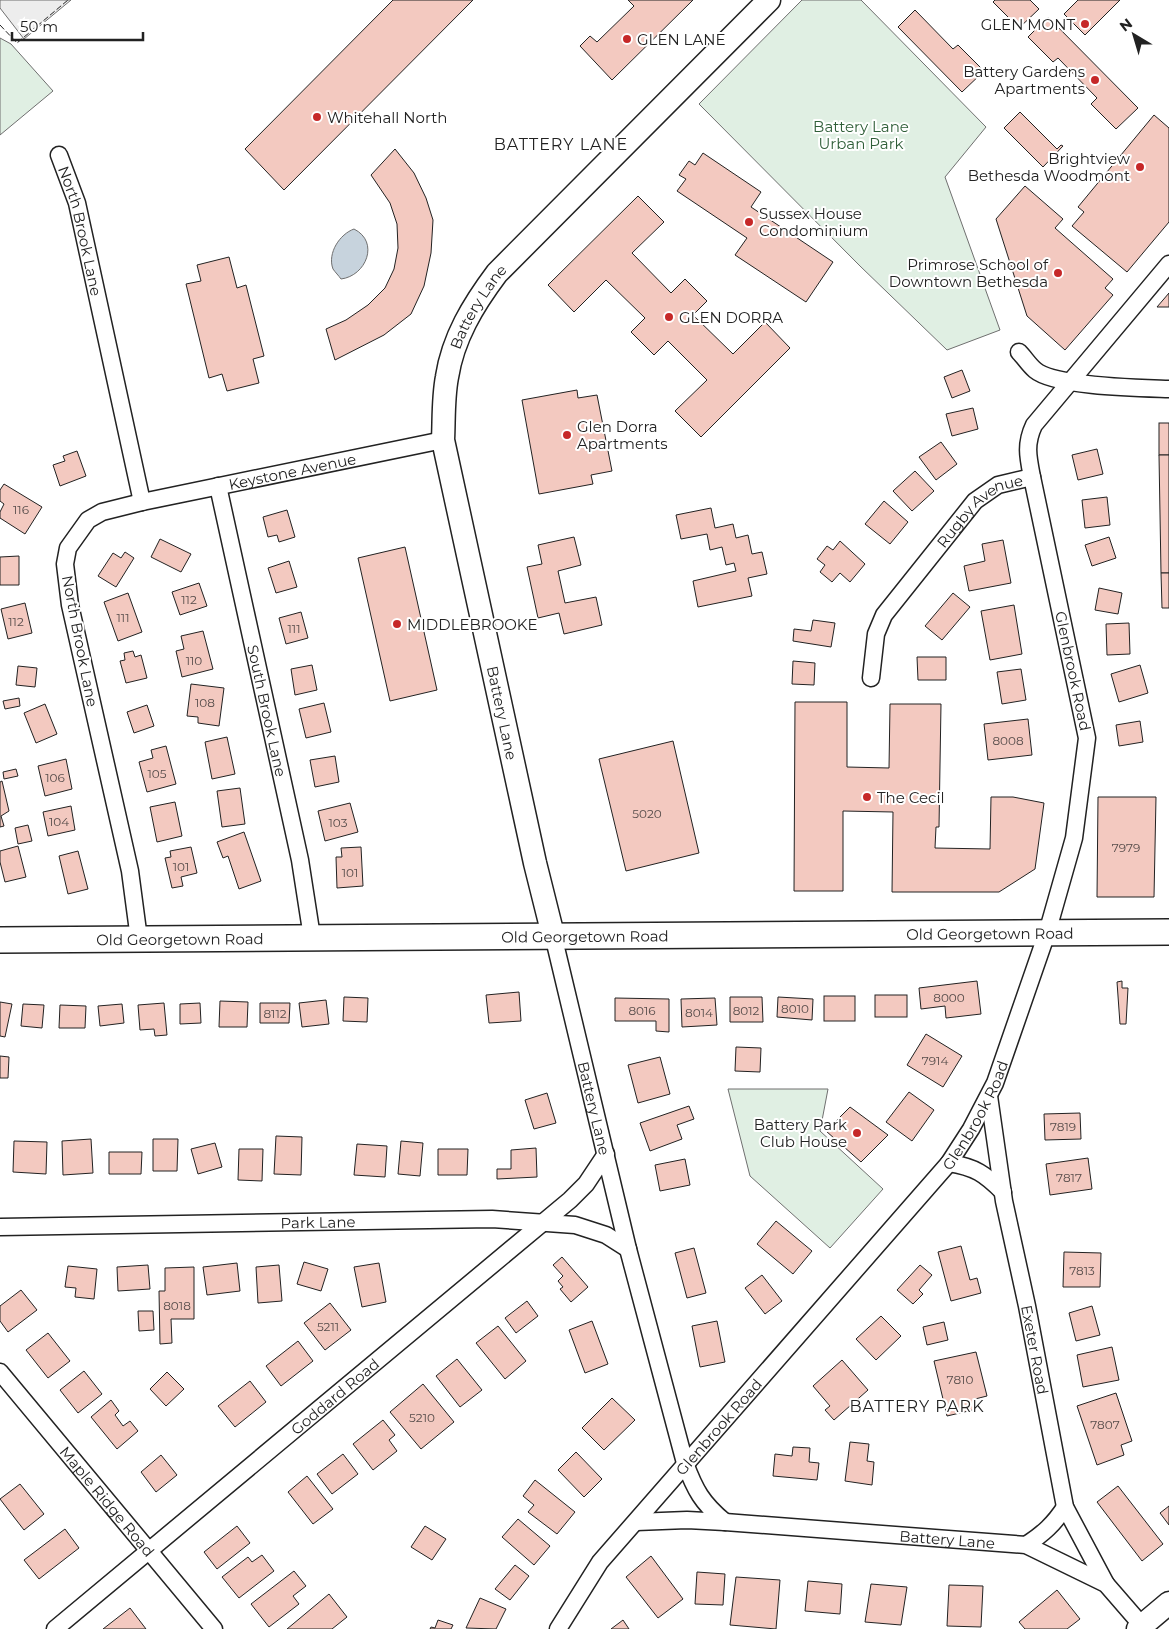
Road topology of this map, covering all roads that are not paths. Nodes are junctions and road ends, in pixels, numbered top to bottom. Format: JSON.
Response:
{"nodes":[{"id":1,"x":769,"y":0,"type":"edge"},
{"id":2,"x":59,"y":155,"type":"dead end"},
{"id":3,"x":1169,"y":264,"type":"edge"},
{"id":4,"x":1020,"y":352,"type":"dead end"},
{"id":5,"x":1072,"y":380,"type":"junction"},
{"id":6,"x":1169,"y":389,"type":"edge"},
{"id":7,"x":442,"y":440,"type":"junction"},
{"id":8,"x":1032,"y":476,"type":"junction"},
{"id":9,"x":218,"y":486,"type":"junction"},
{"id":10,"x":142,"y":502,"type":"junction"},
{"id":11,"x":871,"y":678,"type":"dead end"},
{"id":12,"x":1169,"y":932,"type":"edge"},
{"id":13,"x":1047,"y":933,"type":"junction"},
{"id":14,"x":553,"y":935,"type":"junction"},
{"id":15,"x":312,"y":937,"type":"junction"},
{"id":16,"x":139,"y":939,"type":"junction"},
{"id":17,"x":0,"y":940,"type":"edge"},
{"id":18,"x":990,"y":1096,"type":"junction"},
{"id":19,"x":606,"y":1154,"type":"junction"},
{"id":20,"x":949,"y":1163,"type":"junction"},
{"id":21,"x":1003,"y":1192,"type":"junction"},
{"id":22,"x":540,"y":1223,"type":"junction"},
{"id":23,"x":0,"y":1227,"type":"edge"},
{"id":24,"x":628,"y":1248,"type":"junction"},
{"id":25,"x":0,"y":1372,"type":"edge"},
{"id":26,"x":685,"y":1463,"type":"junction"},
{"id":27,"x":1065,"y":1507,"type":"junction"},
{"id":28,"x":636,"y":1522,"type":"junction"},
{"id":29,"x":726,"y":1522,"type":"junction"},
{"id":30,"x":1026,"y":1545,"type":"junction"},
{"id":31,"x":148,"y":1550,"type":"junction"},
{"id":32,"x":1106,"y":1584,"type":"junction"},
{"id":33,"x":1169,"y":1603,"type":"edge"},
{"id":34,"x":1141,"y":1628,"type":"edge"},
{"id":35,"x":55,"y":1629,"type":"edge"},
{"id":36,"x":214,"y":1629,"type":"edge"},
{"id":37,"x":558,"y":1629,"type":"edge"}],
"edges":[{"from":1,"to":7,"type":"street","name":"Battery Lane"},
{"from":2,"to":10,"type":"street","name":"North Brook Lane"},
{"from":3,"to":5,"type":"street","name":"Rugby Avenue"},
{"from":4,"to":5,"type":"street"},
{"from":5,"to":6,"type":"street"},
{"from":5,"to":8,"type":"street","name":"Rugby Avenue"},
{"from":7,"to":9,"type":"street","name":"Keystone Avenue"},
{"from":7,"to":14,"type":"street","name":"Battery Lane"},
{"from":8,"to":11,"type":"street","name":"Rugby Avenue"},
{"from":8,"to":13,"type":"street","name":"Glenbrook Road"},
{"from":9,"to":10,"type":"street","name":"Keystone Avenue"},
{"from":9,"to":15,"type":"street","name":"South Brook Lane"},
{"from":10,"to":16,"type":"street","name":"North Brook Lane"},
{"from":12,"to":13,"type":"main road","name":"Old Georgetown Road"},
{"from":13,"to":14,"type":"main road","name":"Old Georgetown Road"},
{"from":13,"to":18,"type":"street","name":"Glenbrook Road"},
{"from":14,"to":15,"type":"main road","name":"Old Georgetown Road"},
{"from":14,"to":19,"type":"street","name":"Battery Lane"},
{"from":15,"to":16,"type":"main road","name":"Old Georgetown Road"},
{"from":16,"to":17,"type":"main road","name":"Old Georgetown Road"},
{"from":18,"to":20,"type":"street","name":"Glenbrook Road"},
{"from":18,"to":21,"type":"street","name":"Exeter Road"},
{"from":19,"to":22,"type":"street","name":"Goddard Road"},
{"from":19,"to":24,"type":"street","name":"Battery Lane"},
{"from":20,"to":21,"type":"street"},
{"from":20,"to":26,"type":"street","name":"Glenbrook Road"},
{"from":21,"to":27,"type":"street","name":"Exeter Road"},
{"from":22,"to":23,"type":"street","name":"Park Lane"},
{"from":22,"to":24,"type":"street","name":"Park Lane"},
{"from":22,"to":31,"type":"street","name":"Goddard Road"},
{"from":24,"to":26,"type":"street","name":"Battery Lane"},
{"from":25,"to":31,"type":"street","name":"Maple Ridge Road"},
{"from":26,"to":28,"type":"street","name":"Glenbrook Road"},
{"from":26,"to":29,"type":"street","name":"Battery Lane"},
{"from":27,"to":30,"type":"street"},
{"from":27,"to":32,"type":"street","name":"Exeter Road"},
{"from":28,"to":29,"type":"street","name":"Battery Lane"},
{"from":28,"to":37,"type":"street","name":"Glenbrook Road"},
{"from":29,"to":30,"type":"street","name":"Battery Lane"},
{"from":30,"to":32,"type":"street","name":"Battery Lane"},
{"from":31,"to":35,"type":"street","name":"Goddard Road"},
{"from":31,"to":36,"type":"street","name":"Maple Ridge Road"},
{"from":32,"to":34,"type":"street","name":"Battery Lane"},
{"from":33,"to":34,"type":"street"}]}
